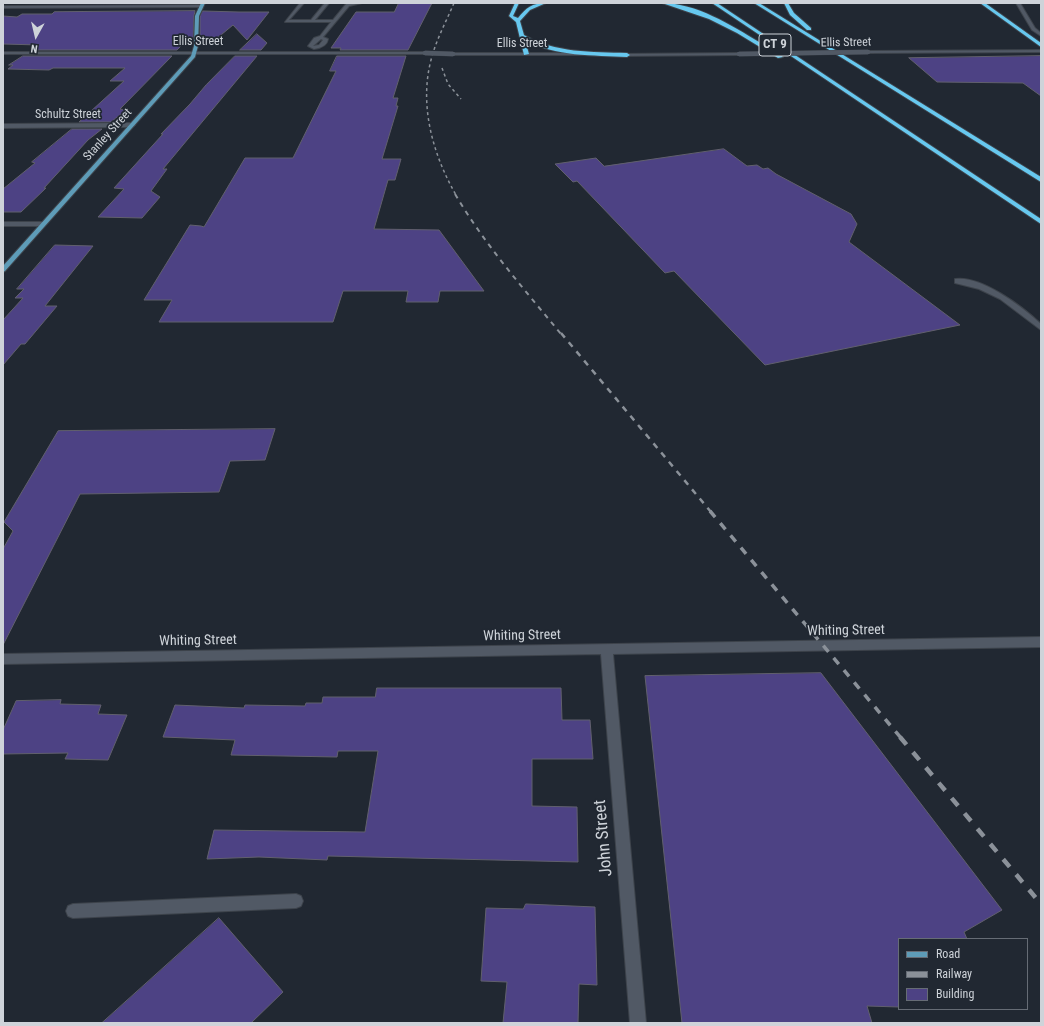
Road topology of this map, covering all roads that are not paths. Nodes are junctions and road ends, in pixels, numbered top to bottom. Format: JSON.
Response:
{"nodes":[{"id":1,"x":302,"y":3,"type":"edge"},
{"id":2,"x":327,"y":3,"type":"edge"},
{"id":3,"x":360,"y":3,"type":"edge"},
{"id":4,"x":517,"y":3,"type":"edge"},
{"id":5,"x":544,"y":3,"type":"edge"},
{"id":6,"x":664,"y":3,"type":"edge"},
{"id":7,"x":714,"y":3,"type":"edge"},
{"id":8,"x":756,"y":3,"type":"edge"},
{"id":9,"x":786,"y":3,"type":"edge"},
{"id":10,"x":982,"y":3,"type":"edge"},
{"id":11,"x":1018,"y":3,"type":"edge"},
{"id":12,"x":348,"y":4,"type":"edge"},
{"id":13,"x":202,"y":5,"type":"edge"},
{"id":14,"x":3,"y":7,"type":"edge"},
{"id":15,"x":1020,"y":20,"type":"dead end"},
{"id":16,"x":312,"y":21,"type":"junction"},
{"id":17,"x":334,"y":21,"type":"junction"},
{"id":18,"x":518,"y":21,"type":"junction"},
{"id":19,"x":1033,"y":29,"type":"junction"},
{"id":20,"x":1041,"y":35,"type":"edge"},
{"id":21,"x":522,"y":36,"type":"junction"},
{"id":22,"x":322,"y":37,"type":"junction"},
{"id":23,"x":822,"y":44,"type":"junction"},
{"id":24,"x":1041,"y":45,"type":"edge"},
{"id":25,"x":314,"y":48,"type":"junction"},
{"id":26,"x":1041,"y":51,"type":"edge"},
{"id":27,"x":195,"y":52,"type":"junction"},
{"id":28,"x":3,"y":53,"type":"edge"},
{"id":29,"x":310,"y":53,"type":"junction"},
{"id":30,"x":526,"y":54,"type":"junction"},
{"id":31,"x":627,"y":54,"type":"junction"},
{"id":32,"x":786,"y":61,"type":"dead end"},
{"id":33,"x":812,"y":76,"type":"dead end"},
{"id":34,"x":836,"y":86,"type":"junction"},
{"id":35,"x":132,"y":125,"type":"junction"},
{"id":36,"x":3,"y":126,"type":"edge"},
{"id":37,"x":1041,"y":180,"type":"edge"},
{"id":38,"x":1041,"y":222,"type":"edge"},
{"id":39,"x":3,"y":224,"type":"edge"},
{"id":40,"x":44,"y":224,"type":"junction"},
{"id":41,"x":3,"y":270,"type":"edge"},
{"id":42,"x":958,"y":281,"type":"dead end"},
{"id":43,"x":1041,"y":328,"type":"edge"},
{"id":44,"x":1041,"y":642,"type":"edge"},
{"id":45,"x":607,"y":650,"type":"junction"},
{"id":46,"x":3,"y":660,"type":"edge"},
{"id":47,"x":296,"y":901,"type":"dead end"},
{"id":48,"x":73,"y":911,"type":"dead end"},
{"id":49,"x":638,"y":1023,"type":"edge"}],
"edges":[{"from":1,"to":16,"type":"street"},
{"from":2,"to":16,"type":"street"},
{"from":3,"to":12,"type":"street"},
{"from":4,"to":18,"type":"highway"},
{"from":5,"to":18,"type":"highway"},
{"from":6,"to":32,"type":"highway"},
{"from":7,"to":34,"type":"highway","number":"CT 9"},
{"from":8,"to":23,"type":"highway","number":"CT 9"},
{"from":9,"to":23,"type":"highway"},
{"from":10,"to":24,"type":"highway"},
{"from":11,"to":19,"type":"street"},
{"from":12,"to":17,"type":"street"},
{"from":13,"to":14,"type":"street"},
{"from":13,"to":27,"type":"main road"},
{"from":15,"to":19,"type":"highway"},
{"from":16,"to":17,"type":"street"},
{"from":17,"to":22,"type":"street"},
{"from":18,"to":21,"type":"highway"},
{"from":19,"to":20,"type":"street"},
{"from":21,"to":30,"type":"highway"},
{"from":21,"to":31,"type":"highway"},
{"from":22,"to":25,"type":"street"},
{"from":22,"to":25,"type":"street"},
{"from":23,"to":37,"type":"highway","number":"CT 9"},
{"from":25,"to":29,"type":"street"},
{"from":26,"to":31,"type":"street","name":"Ellis Street","bridge":true},
{"from":27,"to":28,"type":"street","name":"Ellis Street"},
{"from":27,"to":29,"type":"street","name":"Ellis Street"},
{"from":27,"to":35,"type":"main road","name":"Stanley Street"},
{"from":29,"to":30,"type":"street","name":"Ellis Street","bridge":true},
{"from":30,"to":31,"type":"street","name":"Ellis Street"},
{"from":33,"to":34,"type":"highway"},
{"from":34,"to":38,"type":"highway","number":"CT 9"},
{"from":35,"to":36,"type":"street","name":"Schultz Street"},
{"from":35,"to":40,"type":"main road","name":"Stanley Street"},
{"from":39,"to":40,"type":"street"},
{"from":40,"to":41,"type":"main road","name":"Stanley Street"},
{"from":42,"to":43,"type":"street"},
{"from":44,"to":45,"type":"street","name":"Whiting Street"},
{"from":45,"to":46,"type":"street","name":"Whiting Street"},
{"from":45,"to":49,"type":"street","name":"John Street"},
{"from":47,"to":48,"type":"street"}]}
